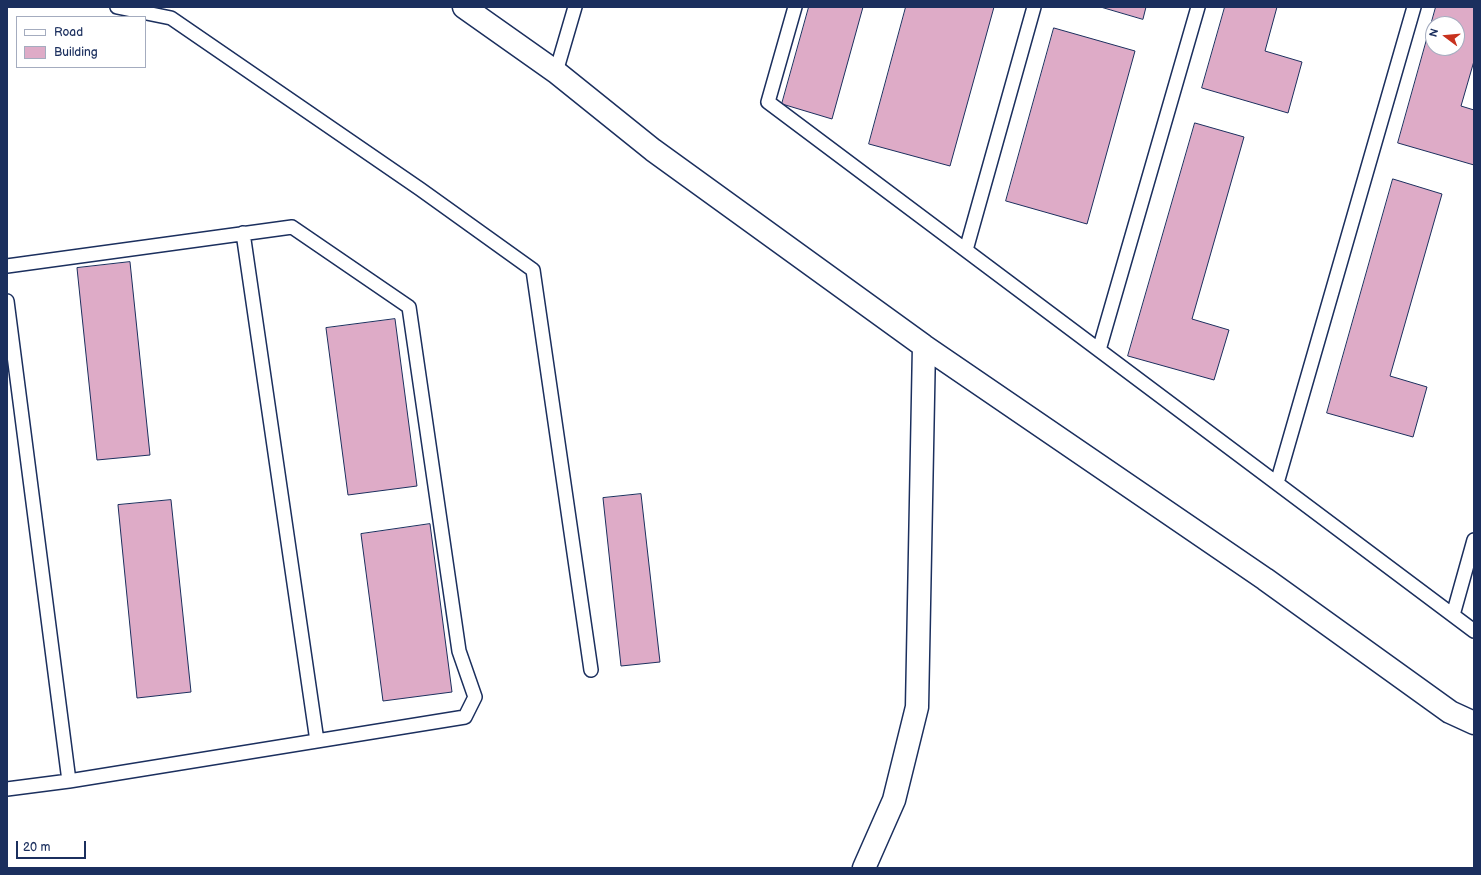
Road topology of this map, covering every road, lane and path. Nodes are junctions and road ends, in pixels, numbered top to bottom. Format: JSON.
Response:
{"nodes":[{"id":1,"x":117,"y":7,"type":"edge"},
{"id":2,"x":464,"y":7,"type":"edge"},
{"id":3,"x":575,"y":7,"type":"edge"},
{"id":4,"x":795,"y":7,"type":"edge"},
{"id":5,"x":1034,"y":7,"type":"edge"},
{"id":6,"x":1198,"y":7,"type":"edge"},
{"id":7,"x":1414,"y":7,"type":"edge"},
{"id":8,"x":556,"y":72,"type":"junction"},
{"id":9,"x":244,"y":234,"type":"junction"},
{"id":10,"x":966,"y":250,"type":"junction"},
{"id":11,"x":7,"y":266,"type":"edge"},
{"id":12,"x":7,"y":301,"type":"edge"},
{"id":13,"x":924,"y":346,"type":"junction"},
{"id":14,"x":1099,"y":350,"type":"junction"},
{"id":15,"x":1276,"y":483,"type":"junction"},
{"id":16,"x":1474,"y":540,"type":"edge"},
{"id":17,"x":1453,"y":615,"type":"junction"},
{"id":18,"x":1474,"y":631,"type":"edge"},
{"id":19,"x":591,"y":670,"type":"dead end"},
{"id":20,"x":1474,"y":724,"type":"edge"},
{"id":21,"x":317,"y":741,"type":"junction"},
{"id":22,"x":69,"y":781,"type":"junction"},
{"id":23,"x":7,"y":789,"type":"edge"},
{"id":24,"x":864,"y":868,"type":"edge"}],
"edges":[{"from":1,"to":19,"type":"lane"},
{"from":2,"to":8,"type":"street"},
{"from":3,"to":8,"type":"lane"},
{"from":4,"to":10,"type":"lane"},
{"from":5,"to":10,"type":"lane"},
{"from":6,"to":14,"type":"lane"},
{"from":7,"to":15,"type":"lane"},
{"from":8,"to":13,"type":"street"},
{"from":9,"to":11,"type":"lane"},
{"from":9,"to":21,"type":"lane"},
{"from":9,"to":21,"type":"lane"},
{"from":10,"to":14,"type":"lane"},
{"from":12,"to":22,"type":"lane"},
{"from":13,"to":20,"type":"street"},
{"from":13,"to":24,"type":"street"},
{"from":14,"to":15,"type":"lane"},
{"from":15,"to":17,"type":"lane"},
{"from":16,"to":17,"type":"lane"},
{"from":17,"to":18,"type":"lane"},
{"from":21,"to":22,"type":"lane"},
{"from":22,"to":23,"type":"lane"}]}
